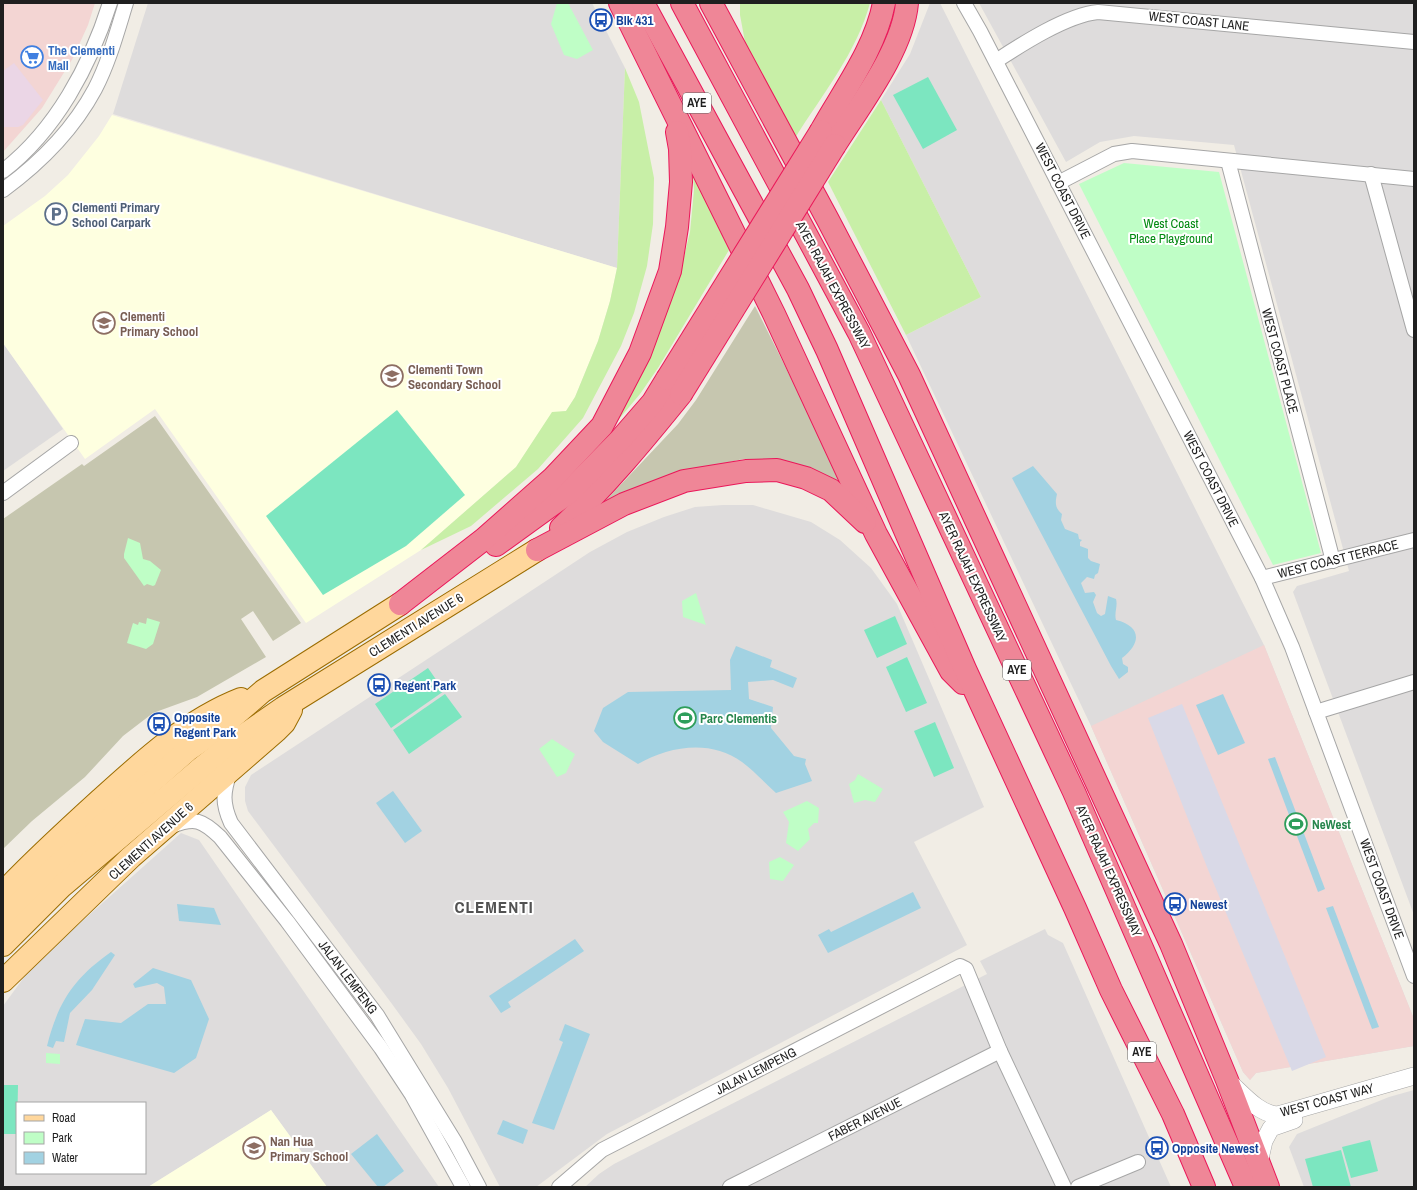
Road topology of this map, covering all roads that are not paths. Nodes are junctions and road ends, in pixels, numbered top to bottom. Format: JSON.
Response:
{"nodes":[{"id":1,"x":110,"y":3,"type":"edge"},
{"id":2,"x":126,"y":3,"type":"edge"},
{"id":3,"x":620,"y":3,"type":"edge"},
{"id":4,"x":643,"y":3,"type":"edge"},
{"id":5,"x":682,"y":3,"type":"edge"},
{"id":6,"x":711,"y":3,"type":"edge"},
{"id":7,"x":728,"y":3,"type":"edge"},
{"id":8,"x":884,"y":3,"type":"edge"},
{"id":9,"x":907,"y":3,"type":"edge"},
{"id":10,"x":964,"y":3,"type":"edge"},
{"id":11,"x":1414,"y":42,"type":"edge"},
{"id":12,"x":735,"y":48,"type":"junction"},
{"id":13,"x":996,"y":61,"type":"junction"},
{"id":14,"x":673,"y":111,"type":"junction"},
{"id":15,"x":828,"y":138,"type":"junction"},
{"id":16,"x":1228,"y":161,"type":"junction"},
{"id":17,"x":3,"y":171,"type":"edge"},
{"id":18,"x":1371,"y":174,"type":"junction"},
{"id":19,"x":1414,"y":179,"type":"edge"},
{"id":20,"x":1058,"y":183,"type":"junction"},
{"id":21,"x":3,"y":190,"type":"edge"},
{"id":22,"x":1414,"y":330,"type":"edge"},
{"id":23,"x":674,"y":386,"type":"junction"},
{"id":24,"x":71,"y":443,"type":"dead end"},
{"id":25,"x":3,"y":493,"type":"edge"},
{"id":26,"x":876,"y":534,"type":"junction"},
{"id":27,"x":1414,"y":540,"type":"edge"},
{"id":28,"x":537,"y":550,"type":"junction"},
{"id":29,"x":1333,"y":561,"type":"junction"},
{"id":30,"x":1262,"y":578,"type":"junction"},
{"id":31,"x":400,"y":604,"type":"junction"},
{"id":32,"x":1414,"y":682,"type":"edge"},
{"id":33,"x":263,"y":691,"type":"junction"},
{"id":34,"x":977,"y":694,"type":"junction"},
{"id":35,"x":296,"y":700,"type":"junction"},
{"id":36,"x":1316,"y":712,"type":"junction"},
{"id":37,"x":230,"y":772,"type":"junction"},
{"id":38,"x":164,"y":829,"type":"junction"},
{"id":39,"x":3,"y":893,"type":"edge"},
{"id":40,"x":3,"y":919,"type":"edge"},
{"id":41,"x":3,"y":945,"type":"edge"},
{"id":42,"x":1414,"y":976,"type":"edge"},
{"id":43,"x":3,"y":981,"type":"edge"},
{"id":44,"x":1000,"y":1051,"type":"junction"},
{"id":45,"x":1414,"y":1076,"type":"edge"},
{"id":46,"x":1227,"y":1080,"type":"junction"},
{"id":47,"x":1414,"y":1086,"type":"edge"},
{"id":48,"x":1138,"y":1162,"type":"dead end"},
{"id":49,"x":1259,"y":1163,"type":"junction"},
{"id":50,"x":463,"y":1187,"type":"edge"},
{"id":51,"x":479,"y":1187,"type":"edge"},
{"id":52,"x":558,"y":1187,"type":"edge"},
{"id":53,"x":730,"y":1187,"type":"edge"},
{"id":54,"x":1064,"y":1187,"type":"edge"},
{"id":55,"x":1078,"y":1187,"type":"edge"},
{"id":56,"x":1204,"y":1187,"type":"edge"},
{"id":57,"x":1246,"y":1187,"type":"edge"},
{"id":58,"x":1268,"y":1187,"type":"edge"}],
"edges":[{"from":1,"to":17,"type":"street"},
{"from":2,"to":21,"type":"street"},
{"from":3,"to":14,"type":"highway"},
{"from":4,"to":34,"type":"highway","number":"AYE"},
{"from":5,"to":57,"type":"highway","name":"AYER RAJAH EXPRESSWAY","number":"AYE"},
{"from":6,"to":12,"type":"highway"},
{"from":7,"to":12,"type":"highway"},
{"from":8,"to":15,"type":"highway"},
{"from":9,"to":15,"type":"highway"},
{"from":10,"to":13,"type":"street","name":"WEST COAST DRIVE"},
{"from":11,"to":13,"type":"street","name":"WEST COAST LANE"},
{"from":12,"to":46,"type":"highway"},
{"from":13,"to":20,"type":"street","name":"WEST COAST DRIVE"},
{"from":14,"to":26,"type":"highway"},
{"from":14,"to":31,"type":"highway"},
{"from":15,"to":23,"type":"highway","bridge":true},
{"from":16,"to":18,"type":"street"},
{"from":16,"to":20,"type":"street"},
{"from":16,"to":29,"type":"street","name":"WEST COAST PLACE"},
{"from":18,"to":19,"type":"street"},
{"from":18,"to":22,"type":"street"},
{"from":20,"to":30,"type":"street","name":"WEST COAST DRIVE"},
{"from":23,"to":28,"type":"highway"},
{"from":23,"to":31,"type":"highway"},
{"from":24,"to":25,"type":"street"},
{"from":26,"to":28,"type":"highway"},
{"from":26,"to":34,"type":"highway"},
{"from":27,"to":29,"type":"street","name":"WEST COAST TERRACE"},
{"from":28,"to":35,"type":"main road","name":"CLEMENTI AVENUE 6"},
{"from":29,"to":30,"type":"street","name":"WEST COAST TERRACE"},
{"from":30,"to":36,"type":"street","name":"WEST COAST DRIVE"},
{"from":31,"to":33,"type":"main road","name":"CLEMENTI AVENUE 6"},
{"from":32,"to":36,"type":"street"},
{"from":33,"to":39,"type":"main road","name":"CLEMENTI AVENUE 6"},
{"from":33,"to":40,"type":"main road","name":"CLEMENTI AVENUE 6"},
{"from":34,"to":56,"type":"highway","number":"AYE"},
{"from":35,"to":37,"type":"main road","name":"CLEMENTI AVENUE 6"},
{"from":35,"to":41,"type":"main road","name":"CLEMENTI AVENUE 6"},
{"from":36,"to":42,"type":"street","name":"WEST COAST DRIVE"},
{"from":37,"to":38,"type":"main road","name":"CLEMENTI AVENUE 6"},
{"from":37,"to":51,"type":"street","name":"JALAN LEMPENG"},
{"from":38,"to":43,"type":"main road","name":"CLEMENTI AVENUE 6"},
{"from":38,"to":50,"type":"street","name":"JALAN LEMPENG"},
{"from":44,"to":52,"type":"street","name":"JALAN LEMPENG"},
{"from":44,"to":53,"type":"street","name":"FABER AVENUE"},
{"from":44,"to":54,"type":"street"},
{"from":45,"to":46,"type":"street","name":"WEST COAST WAY"},
{"from":46,"to":49,"type":"highway"},
{"from":47,"to":49,"type":"street","name":"WEST COAST WAY"},
{"from":48,"to":55,"type":"street"},
{"from":49,"to":58,"type":"highway"}]}
